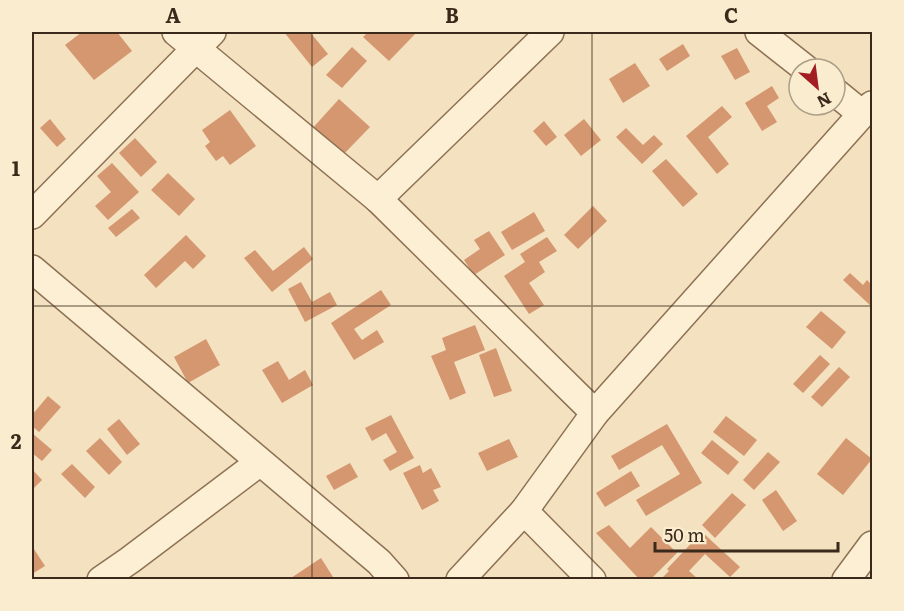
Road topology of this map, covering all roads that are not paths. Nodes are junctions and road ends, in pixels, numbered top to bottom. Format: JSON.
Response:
{"nodes":[{"id":1,"x":550,"y":32,"type":"edge"},
{"id":2,"x":759,"y":32,"type":"edge"},
{"id":3,"x":195,"y":37,"type":"edge"},
{"id":4,"x":791,"y":57,"type":"edge"},
{"id":5,"x":847,"y":99,"type":"edge"},
{"id":6,"x":867,"y":110,"type":"edge"},
{"id":7,"x":378,"y":199,"type":"junction"},
{"id":8,"x":32,"y":215,"type":"edge"},
{"id":9,"x":32,"y":269,"type":"edge"},
{"id":10,"x":596,"y":412,"type":"junction"},
{"id":11,"x":260,"y":462,"type":"junction"},
{"id":12,"x":524,"y":511,"type":"junction"},
{"id":13,"x":873,"y":545,"type":"edge"},
{"id":14,"x":101,"y":579,"type":"edge"},
{"id":15,"x":395,"y":579,"type":"edge"},
{"id":16,"x":460,"y":579,"type":"edge"},
{"id":17,"x":592,"y":579,"type":"edge"},
{"id":18,"x":846,"y":579,"type":"edge"}],
"edges":[{"from":1,"to":7,"type":"street"},
{"from":2,"to":4,"type":"street"},
{"from":3,"to":7,"type":"street"},
{"from":3,"to":8,"type":"street"},
{"from":5,"to":6,"type":"street"},
{"from":6,"to":10,"type":"street"},
{"from":7,"to":10,"type":"street"},
{"from":9,"to":11,"type":"street"},
{"from":10,"to":12,"type":"street"},
{"from":11,"to":14,"type":"street"},
{"from":11,"to":15,"type":"street"},
{"from":12,"to":16,"type":"street"},
{"from":12,"to":17,"type":"street"},
{"from":13,"to":18,"type":"street"}]}
